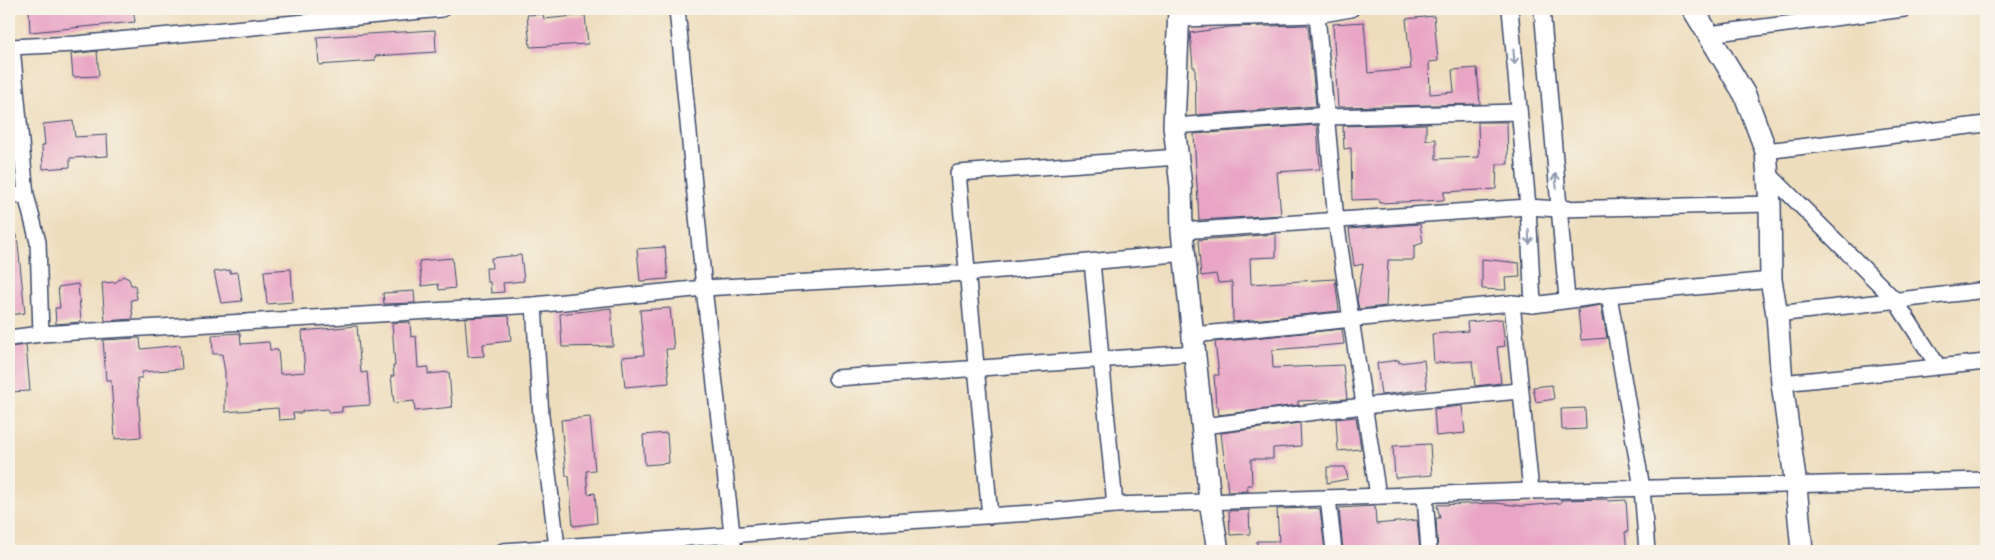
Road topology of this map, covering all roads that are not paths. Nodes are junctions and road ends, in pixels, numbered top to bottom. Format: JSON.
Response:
{"nodes":[{"id":1,"x":442,"y":9,"type":"edge"},
{"id":2,"x":677,"y":9,"type":"edge"},
{"id":3,"x":1351,"y":9,"type":"edge"},
{"id":4,"x":1510,"y":9,"type":"edge"},
{"id":5,"x":1542,"y":9,"type":"edge"},
{"id":6,"x":1693,"y":9,"type":"edge"},
{"id":7,"x":1904,"y":9,"type":"edge"},
{"id":8,"x":1180,"y":14,"type":"edge"},
{"id":9,"x":1317,"y":15,"type":"junction"},
{"id":10,"x":1709,"y":34,"type":"junction"},
{"id":11,"x":10,"y":47,"type":"edge"},
{"id":12,"x":1519,"y":112,"type":"junction"},
{"id":13,"x":1327,"y":116,"type":"junction"},
{"id":14,"x":1986,"y":124,"type":"edge"},
{"id":15,"x":1174,"y":126,"type":"junction"},
{"id":16,"x":1766,"y":151,"type":"junction"},
{"id":17,"x":1178,"y":157,"type":"junction"},
{"id":18,"x":1768,"y":173,"type":"junction"},
{"id":19,"x":26,"y":195,"type":"junction"},
{"id":20,"x":9,"y":196,"type":"edge"},
{"id":21,"x":1770,"y":204,"type":"junction"},
{"id":22,"x":1528,"y":208,"type":"junction"},
{"id":23,"x":1558,"y":209,"type":"junction"},
{"id":24,"x":1336,"y":221,"type":"junction"},
{"id":25,"x":1182,"y":231,"type":"junction"},
{"id":26,"x":1186,"y":254,"type":"junction"},
{"id":27,"x":1092,"y":262,"type":"junction"},
{"id":28,"x":968,"y":273,"type":"junction"},
{"id":29,"x":1771,"y":280,"type":"junction"},
{"id":30,"x":704,"y":288,"type":"junction"},
{"id":31,"x":1986,"y":290,"type":"edge"},
{"id":32,"x":1609,"y":295,"type":"junction"},
{"id":33,"x":1567,"y":299,"type":"junction"},
{"id":34,"x":1895,"y":300,"type":"junction"},
{"id":35,"x":1512,"y":303,"type":"junction"},
{"id":36,"x":1533,"y":304,"type":"junction"},
{"id":37,"x":534,"y":305,"type":"junction"},
{"id":38,"x":1777,"y":314,"type":"junction"},
{"id":39,"x":1350,"y":319,"type":"junction"},
{"id":40,"x":41,"y":334,"type":"junction"},
{"id":41,"x":9,"y":338,"type":"edge"},
{"id":42,"x":1194,"y":344,"type":"junction"},
{"id":43,"x":1102,"y":360,"type":"junction"},
{"id":44,"x":1986,"y":362,"type":"edge"},
{"id":45,"x":1938,"y":366,"type":"junction"},
{"id":46,"x":977,"y":369,"type":"junction"},
{"id":47,"x":836,"y":378,"type":"dead end"},
{"id":48,"x":1782,"y":383,"type":"junction"},
{"id":49,"x":1519,"y":391,"type":"junction"},
{"id":50,"x":1363,"y":406,"type":"junction"},
{"id":51,"x":1203,"y":426,"type":"junction"},
{"id":52,"x":1986,"y":480,"type":"edge"},
{"id":53,"x":1796,"y":486,"type":"junction"},
{"id":54,"x":1642,"y":488,"type":"junction"},
{"id":55,"x":1531,"y":491,"type":"junction"},
{"id":56,"x":1425,"y":495,"type":"junction"},
{"id":57,"x":1378,"y":496,"type":"junction"},
{"id":58,"x":1328,"y":498,"type":"junction"},
{"id":59,"x":1210,"y":501,"type":"junction"},
{"id":60,"x":1115,"y":505,"type":"junction"},
{"id":61,"x":990,"y":516,"type":"junction"},
{"id":62,"x":732,"y":535,"type":"junction"},
{"id":63,"x":557,"y":548,"type":"junction"},
{"id":64,"x":502,"y":551,"type":"edge"},
{"id":65,"x":734,"y":551,"type":"edge"},
{"id":66,"x":1218,"y":551,"type":"edge"},
{"id":67,"x":1334,"y":551,"type":"edge"},
{"id":68,"x":1429,"y":551,"type":"edge"},
{"id":69,"x":1647,"y":551,"type":"edge"},
{"id":70,"x":1802,"y":551,"type":"edge"}],
"edges":[{"from":1,"to":11,"type":"street"},
{"from":2,"to":30,"type":"street"},
{"from":3,"to":9,"type":"street"},
{"from":4,"to":12,"type":"street","one_way":true},
{"from":23,"to":5,"type":"street","one_way":true},
{"from":6,"to":10,"type":"street"},
{"from":7,"to":10,"type":"street"},
{"from":8,"to":9,"type":"street"},
{"from":8,"to":15,"type":"street"},
{"from":9,"to":13,"type":"street"},
{"from":10,"to":16,"type":"street"},
{"from":11,"to":19,"type":"street"},
{"from":12,"to":13,"type":"street"},
{"from":12,"to":22,"type":"street"},
{"from":13,"to":15,"type":"street"},
{"from":13,"to":24,"type":"street"},
{"from":14,"to":16,"type":"street"},
{"from":15,"to":17,"type":"street"},
{"from":16,"to":18,"type":"street"},
{"from":17,"to":25,"type":"street"},
{"from":17,"to":28,"type":"street"},
{"from":18,"to":21,"type":"street"},
{"from":18,"to":34,"type":"street"},
{"from":19,"to":20,"type":"street"},
{"from":19,"to":40,"type":"street"},
{"from":21,"to":23,"type":"street"},
{"from":21,"to":29,"type":"street"},
{"from":22,"to":23,"type":"street"},
{"from":22,"to":24,"type":"street"},
{"from":22,"to":36,"type":"street","one_way":true},
{"from":23,"to":33,"type":"street"},
{"from":24,"to":25,"type":"street"},
{"from":24,"to":39,"type":"street"},
{"from":25,"to":26,"type":"street"},
{"from":26,"to":27,"type":"street"},
{"from":26,"to":42,"type":"street"},
{"from":27,"to":28,"type":"street"},
{"from":27,"to":43,"type":"street"},
{"from":28,"to":30,"type":"street"},
{"from":28,"to":46,"type":"street"},
{"from":29,"to":32,"type":"street"},
{"from":29,"to":38,"type":"street"},
{"from":30,"to":37,"type":"street"},
{"from":30,"to":62,"type":"street"},
{"from":31,"to":34,"type":"street"},
{"from":32,"to":33,"type":"street"},
{"from":32,"to":54,"type":"street"},
{"from":33,"to":36,"type":"street"},
{"from":34,"to":38,"type":"street"},
{"from":34,"to":45,"type":"street"},
{"from":35,"to":36,"type":"street"},
{"from":35,"to":39,"type":"street"},
{"from":35,"to":49,"type":"street"},
{"from":37,"to":40,"type":"street"},
{"from":37,"to":63,"type":"street"},
{"from":38,"to":48,"type":"street"},
{"from":39,"to":42,"type":"street"},
{"from":39,"to":50,"type":"street"},
{"from":40,"to":41,"type":"street"},
{"from":42,"to":43,"type":"street"},
{"from":42,"to":51,"type":"street"},
{"from":43,"to":46,"type":"street"},
{"from":43,"to":60,"type":"street"},
{"from":44,"to":45,"type":"street"},
{"from":45,"to":48,"type":"street"},
{"from":46,"to":47,"type":"street"},
{"from":46,"to":61,"type":"street"},
{"from":48,"to":53,"type":"street"},
{"from":49,"to":50,"type":"street"},
{"from":49,"to":55,"type":"street"},
{"from":50,"to":51,"type":"street"},
{"from":50,"to":57,"type":"street"},
{"from":51,"to":59,"type":"street"},
{"from":52,"to":53,"type":"street"},
{"from":53,"to":54,"type":"street"},
{"from":53,"to":70,"type":"street"},
{"from":54,"to":55,"type":"street"},
{"from":54,"to":69,"type":"street"},
{"from":55,"to":56,"type":"street"},
{"from":56,"to":57,"type":"street"},
{"from":56,"to":68,"type":"street"},
{"from":57,"to":58,"type":"street"},
{"from":58,"to":59,"type":"street"},
{"from":58,"to":67,"type":"street"},
{"from":59,"to":60,"type":"street"},
{"from":59,"to":66,"type":"street"},
{"from":60,"to":61,"type":"street"},
{"from":61,"to":62,"type":"street"},
{"from":62,"to":63,"type":"street"},
{"from":62,"to":65,"type":"street"},
{"from":63,"to":64,"type":"street"}]}
